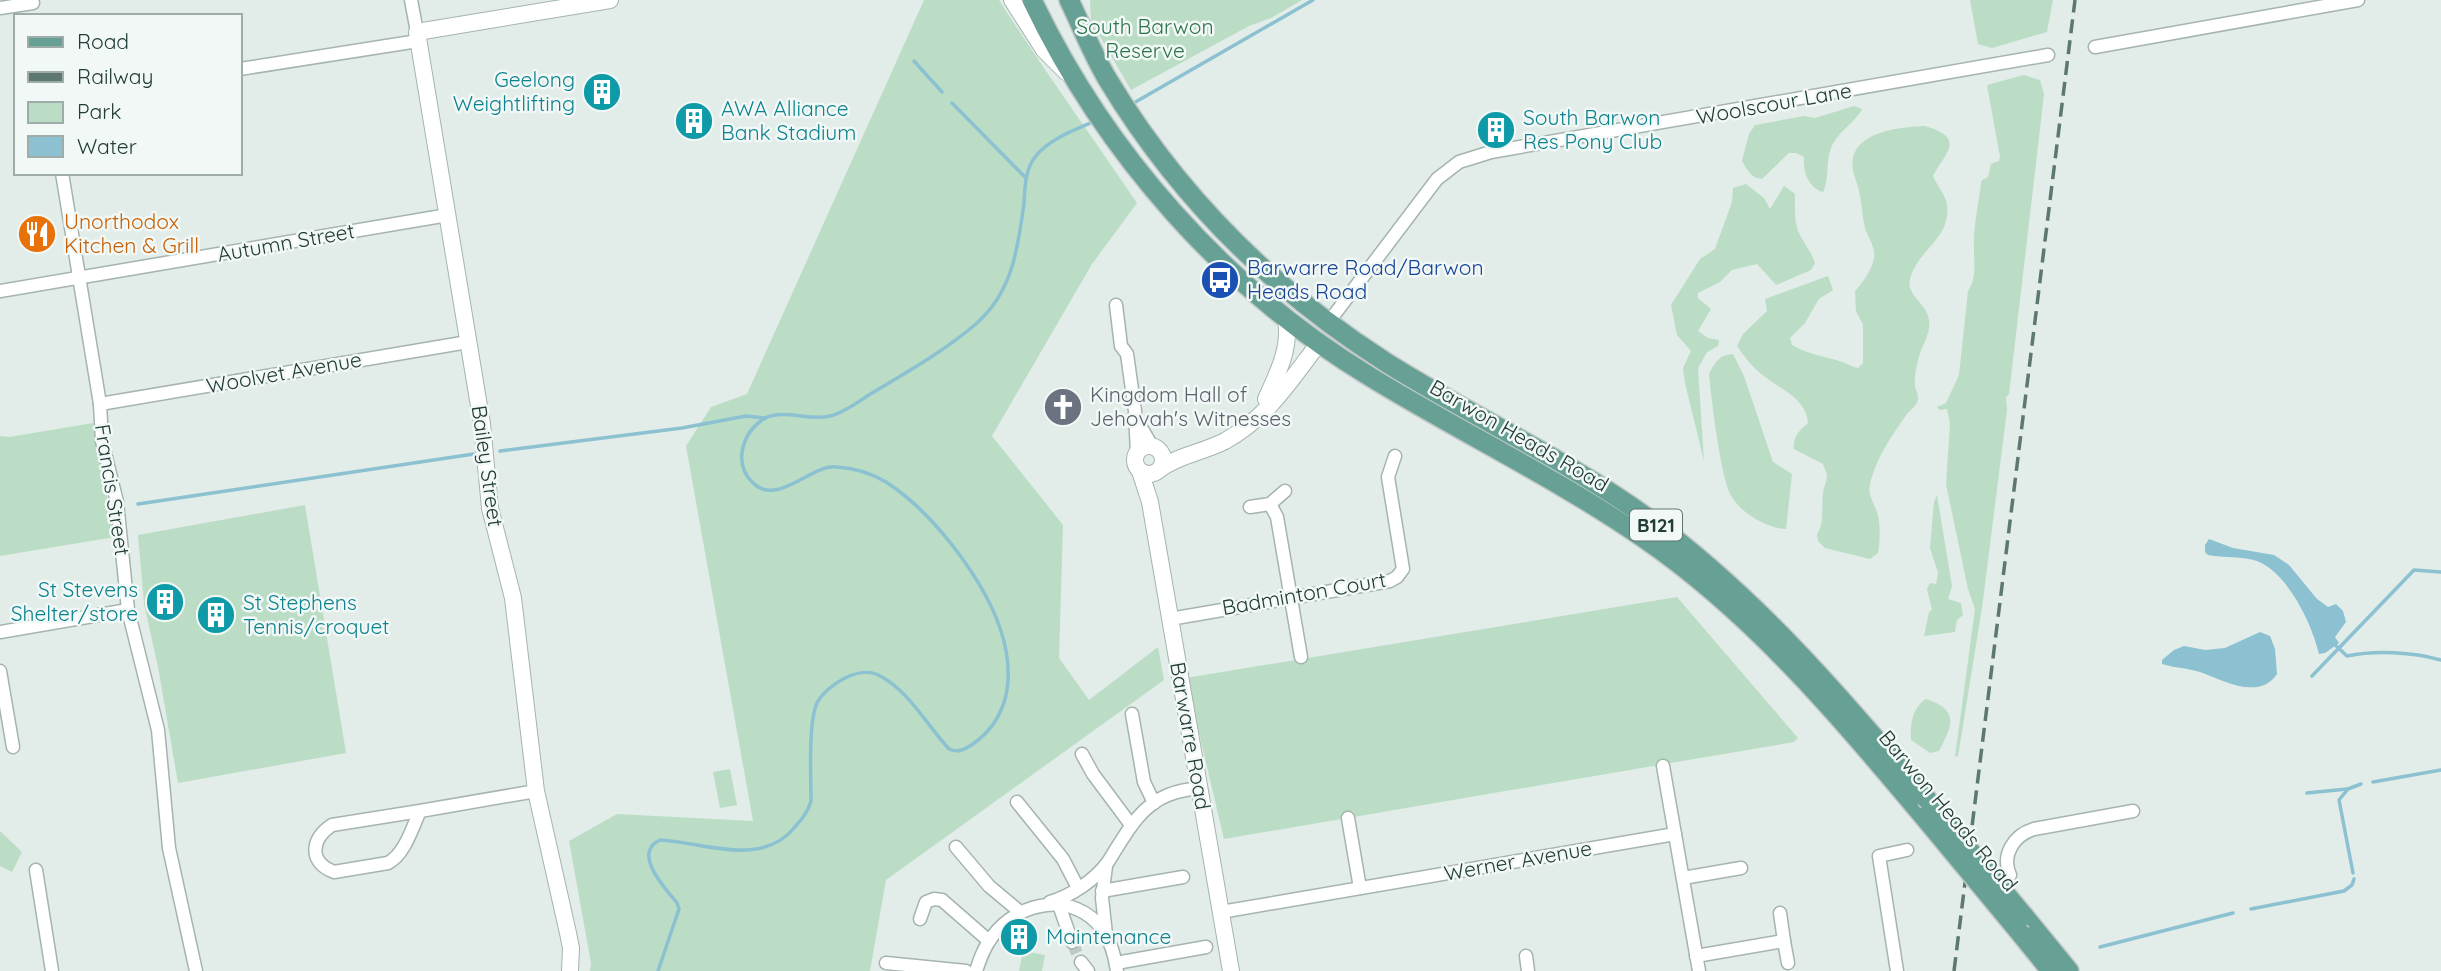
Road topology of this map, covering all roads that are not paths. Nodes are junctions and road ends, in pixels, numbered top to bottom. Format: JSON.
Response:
{"nodes":[{"id":1,"x":411,"y":0,"type":"edge"},
{"id":2,"x":610,"y":0,"type":"edge"},
{"id":3,"x":1012,"y":0,"type":"edge"},
{"id":4,"x":1032,"y":0,"type":"edge"},
{"id":5,"x":1069,"y":0,"type":"edge"},
{"id":6,"x":2358,"y":0,"type":"edge"},
{"id":7,"x":33,"y":6,"type":"edge"},
{"id":8,"x":0,"y":8,"type":"edge"},
{"id":9,"x":417,"y":36,"type":"junction"},
{"id":10,"x":2095,"y":47,"type":"dead end"},
{"id":11,"x":2048,"y":55,"type":"dead end"},
{"id":12,"x":242,"y":69,"type":"edge"},
{"id":13,"x":1081,"y":87,"type":"junction"},
{"id":14,"x":62,"y":175,"type":"edge"},
{"id":15,"x":448,"y":215,"type":"junction"},
{"id":16,"x":79,"y":278,"type":"junction"},
{"id":17,"x":0,"y":291,"type":"edge"},
{"id":18,"x":1116,"y":305,"type":"dead end"},
{"id":19,"x":1286,"y":319,"type":"junction"},
{"id":20,"x":1328,"y":323,"type":"junction"},
{"id":21,"x":1315,"y":340,"type":"junction"},
{"id":22,"x":468,"y":342,"type":"junction"},
{"id":23,"x":1266,"y":399,"type":"junction"},
{"id":24,"x":100,"y":404,"type":"junction"},
{"id":25,"x":1135,"y":411,"type":"junction"},
{"id":26,"x":1238,"y":433,"type":"junction"},
{"id":27,"x":1210,"y":448,"type":"junction"},
{"id":28,"x":1156,"y":449,"type":"junction"},
{"id":29,"x":1137,"y":454,"type":"junction"},
{"id":30,"x":1395,"y":456,"type":"dead end"},
{"id":31,"x":1152,"y":471,"type":"junction"},
{"id":32,"x":1285,"y":491,"type":"dead end"},
{"id":33,"x":1270,"y":504,"type":"junction"},
{"id":34,"x":1250,"y":507,"type":"dead end"},
{"id":35,"x":1291,"y":598,"type":"junction"},
{"id":36,"x":128,"y":610,"type":"junction"},
{"id":37,"x":1170,"y":619,"type":"junction"},
{"id":38,"x":0,"y":632,"type":"edge"},
{"id":39,"x":1301,"y":657,"type":"dead end"},
{"id":40,"x":0,"y":671,"type":"edge"},
{"id":41,"x":1132,"y":714,"type":"dead end"},
{"id":42,"x":13,"y":747,"type":"dead end"},
{"id":43,"x":1082,"y":754,"type":"dead end"},
{"id":44,"x":1663,"y":766,"type":"dead end"},
{"id":45,"x":536,"y":791,"type":"junction"},
{"id":46,"x":1200,"y":792,"type":"junction"},
{"id":47,"x":1017,"y":802,"type":"dead end"},
{"id":48,"x":1154,"y":803,"type":"junction"},
{"id":49,"x":1925,"y":808,"type":"junction"},
{"id":50,"x":420,"y":811,"type":"junction"},
{"id":51,"x":2133,"y":811,"type":"dead end"},
{"id":52,"x":1348,"y":818,"type":"dead end"},
{"id":53,"x":1131,"y":825,"type":"junction"},
{"id":54,"x":1675,"y":834,"type":"junction"},
{"id":55,"x":1876,"y":842,"type":"dead end"},
{"id":56,"x":956,"y":847,"type":"dead end"},
{"id":57,"x":1908,"y":850,"type":"dead end"},
{"id":58,"x":1111,"y":856,"type":"junction"},
{"id":59,"x":1879,"y":856,"type":"junction"},
{"id":60,"x":1741,"y":869,"type":"dead end"},
{"id":61,"x":36,"y":870,"type":"dead end"},
{"id":62,"x":2010,"y":875,"type":"dead end"},
{"id":63,"x":1183,"y":877,"type":"dead end"},
{"id":64,"x":1682,"y":878,"type":"junction"},
{"id":65,"x":1077,"y":888,"type":"junction"},
{"id":66,"x":1360,"y":888,"type":"junction"},
{"id":67,"x":1102,"y":891,"type":"junction"},
{"id":68,"x":1040,"y":905,"type":"junction"},
{"id":69,"x":1059,"y":905,"type":"junction"},
{"id":70,"x":1020,"y":912,"type":"junction"},
{"id":71,"x":1221,"y":912,"type":"junction"},
{"id":72,"x":1780,"y":913,"type":"dead end"},
{"id":73,"x":920,"y":919,"type":"dead end"},
{"id":74,"x":2023,"y":925,"type":"junction"},
{"id":75,"x":1108,"y":939,"type":"junction"},
{"id":76,"x":1784,"y":940,"type":"junction"},
{"id":77,"x":989,"y":941,"type":"junction"},
{"id":78,"x":1072,"y":942,"type":"tunnel mouth"},
{"id":79,"x":1206,"y":947,"type":"dead end"},
{"id":80,"x":1526,"y":956,"type":"dead end"},
{"id":81,"x":1696,"y":956,"type":"junction"},
{"id":82,"x":1788,"y":962,"type":"dead end"},
{"id":83,"x":886,"y":964,"type":"dead end"},
{"id":84,"x":1116,"y":967,"type":"edge"},
{"id":85,"x":52,"y":971,"type":"edge"},
{"id":86,"x":196,"y":971,"type":"edge"},
{"id":87,"x":570,"y":971,"type":"edge"},
{"id":88,"x":966,"y":971,"type":"edge"},
{"id":89,"x":976,"y":971,"type":"edge"},
{"id":90,"x":1231,"y":971,"type":"edge"},
{"id":91,"x":1528,"y":971,"type":"edge"},
{"id":92,"x":1699,"y":971,"type":"edge"},
{"id":93,"x":1897,"y":971,"type":"edge"},
{"id":94,"x":2051,"y":971,"type":"edge"},
{"id":95,"x":2068,"y":971,"type":"edge"}],
"edges":[{"from":1,"to":9,"type":"street","name":"Bailey Street"},
{"from":2,"to":9,"type":"street"},
{"from":3,"to":13,"type":"street"},
{"from":4,"to":13,"type":"main road","name":"Barwon Heads Road","number":"B121"},
{"from":5,"to":20,"type":"main road","name":"Barwon Heads Road","number":"B121"},
{"from":6,"to":10,"type":"street"},
{"from":7,"to":8,"type":"street"},
{"from":9,"to":12,"type":"street"},
{"from":9,"to":15,"type":"street","name":"Bailey Street"},
{"from":11,"to":20,"type":"street","name":"Woolscour Lane"},
{"from":13,"to":19,"type":"main road","name":"Barwon Heads Road","number":"B121"},
{"from":14,"to":16,"type":"street","name":"Francis Street"},
{"from":15,"to":16,"type":"street","name":"Autumn Street"},
{"from":15,"to":22,"type":"street","name":"Bailey Street"},
{"from":16,"to":17,"type":"street","name":"Autumn Street"},
{"from":16,"to":24,"type":"street","name":"Francis Street"},
{"from":18,"to":25,"type":"street"},
{"from":19,"to":21,"type":"main road","name":"Barwon Heads Road","number":"B121"},
{"from":19,"to":23,"type":"street"},
{"from":20,"to":21,"type":"main road"},
{"from":20,"to":49,"type":"main road","name":"Barwon Heads Road","number":"B121"},
{"from":21,"to":23,"type":"street"},
{"from":21,"to":26,"type":"street"},
{"from":21,"to":49,"type":"main road","name":"Barwon Heads Road","number":"B121"},
{"from":22,"to":24,"type":"street","name":"Woolvet Avenue"},
{"from":22,"to":45,"type":"street","name":"Bailey Street"},
{"from":23,"to":26,"type":"street"},
{"from":24,"to":36,"type":"street","name":"Francis Street"},
{"from":25,"to":28,"type":"street"},
{"from":25,"to":29,"type":"street"},
{"from":26,"to":27,"type":"street"},
{"from":27,"to":28,"type":"street"},
{"from":27,"to":31,"type":"street"},
{"from":28,"to":29,"type":"street"},
{"from":28,"to":31,"type":"street"},
{"from":29,"to":31,"type":"street"},
{"from":30,"to":35,"type":"street","name":"Badminton Court"},
{"from":31,"to":37,"type":"street","name":"Barwarre Road"},
{"from":32,"to":33,"type":"street"},
{"from":33,"to":34,"type":"street"},
{"from":33,"to":35,"type":"street"},
{"from":35,"to":37,"type":"street","name":"Badminton Court"},
{"from":35,"to":39,"type":"street"},
{"from":36,"to":38,"type":"street"},
{"from":36,"to":86,"type":"street","name":"Francis Street"},
{"from":37,"to":46,"type":"street","name":"Barwarre Road"},
{"from":40,"to":42,"type":"street"},
{"from":41,"to":48,"type":"street"},
{"from":43,"to":53,"type":"street"},
{"from":44,"to":54,"type":"street"},
{"from":45,"to":50,"type":"street"},
{"from":45,"to":87,"type":"street","name":"Bailey Street"},
{"from":46,"to":48,"type":"street"},
{"from":46,"to":71,"type":"street","name":"Barwarre Road"},
{"from":47,"to":65,"type":"street"},
{"from":48,"to":53,"type":"street"},
{"from":49,"to":74,"type":"main road","name":"Barwon Heads Road","number":"B121","bridge":true},
{"from":50,"to":50,"type":"street"},
{"from":51,"to":62,"type":"street"},
{"from":52,"to":66,"type":"street"},
{"from":53,"to":58,"type":"street"},
{"from":54,"to":64,"type":"street"},
{"from":54,"to":66,"type":"street","name":"Werner Avenue"},
{"from":55,"to":59,"type":"street"},
{"from":56,"to":70,"type":"street"},
{"from":57,"to":59,"type":"street"},
{"from":58,"to":65,"type":"street"},
{"from":58,"to":67,"type":"street"},
{"from":59,"to":93,"type":"street"},
{"from":60,"to":64,"type":"street"},
{"from":61,"to":85,"type":"street"},
{"from":63,"to":67,"type":"street"},
{"from":64,"to":81,"type":"street"},
{"from":65,"to":68,"type":"street"},
{"from":66,"to":71,"type":"street","name":"Werner Avenue"},
{"from":67,"to":75,"type":"street"},
{"from":68,"to":69,"type":"street"},
{"from":68,"to":70,"type":"street"},
{"from":69,"to":75,"type":"street"},
{"from":69,"to":78,"type":"street"},
{"from":70,"to":77,"type":"street"},
{"from":71,"to":90,"type":"street","name":"Barwarre Road"},
{"from":72,"to":76,"type":"street"},
{"from":73,"to":77,"type":"street"},
{"from":74,"to":94,"type":"main road","name":"Barwon Heads Road","number":"B121"},
{"from":74,"to":95,"type":"main road","name":"Barwon Heads Road","number":"B121"},
{"from":75,"to":84,"type":"street"},
{"from":76,"to":81,"type":"street"},
{"from":76,"to":82,"type":"street"},
{"from":77,"to":89,"type":"street"},
{"from":79,"to":84,"type":"street"},
{"from":80,"to":91,"type":"street"},
{"from":81,"to":92,"type":"street"},
{"from":83,"to":88,"type":"street"}]}
